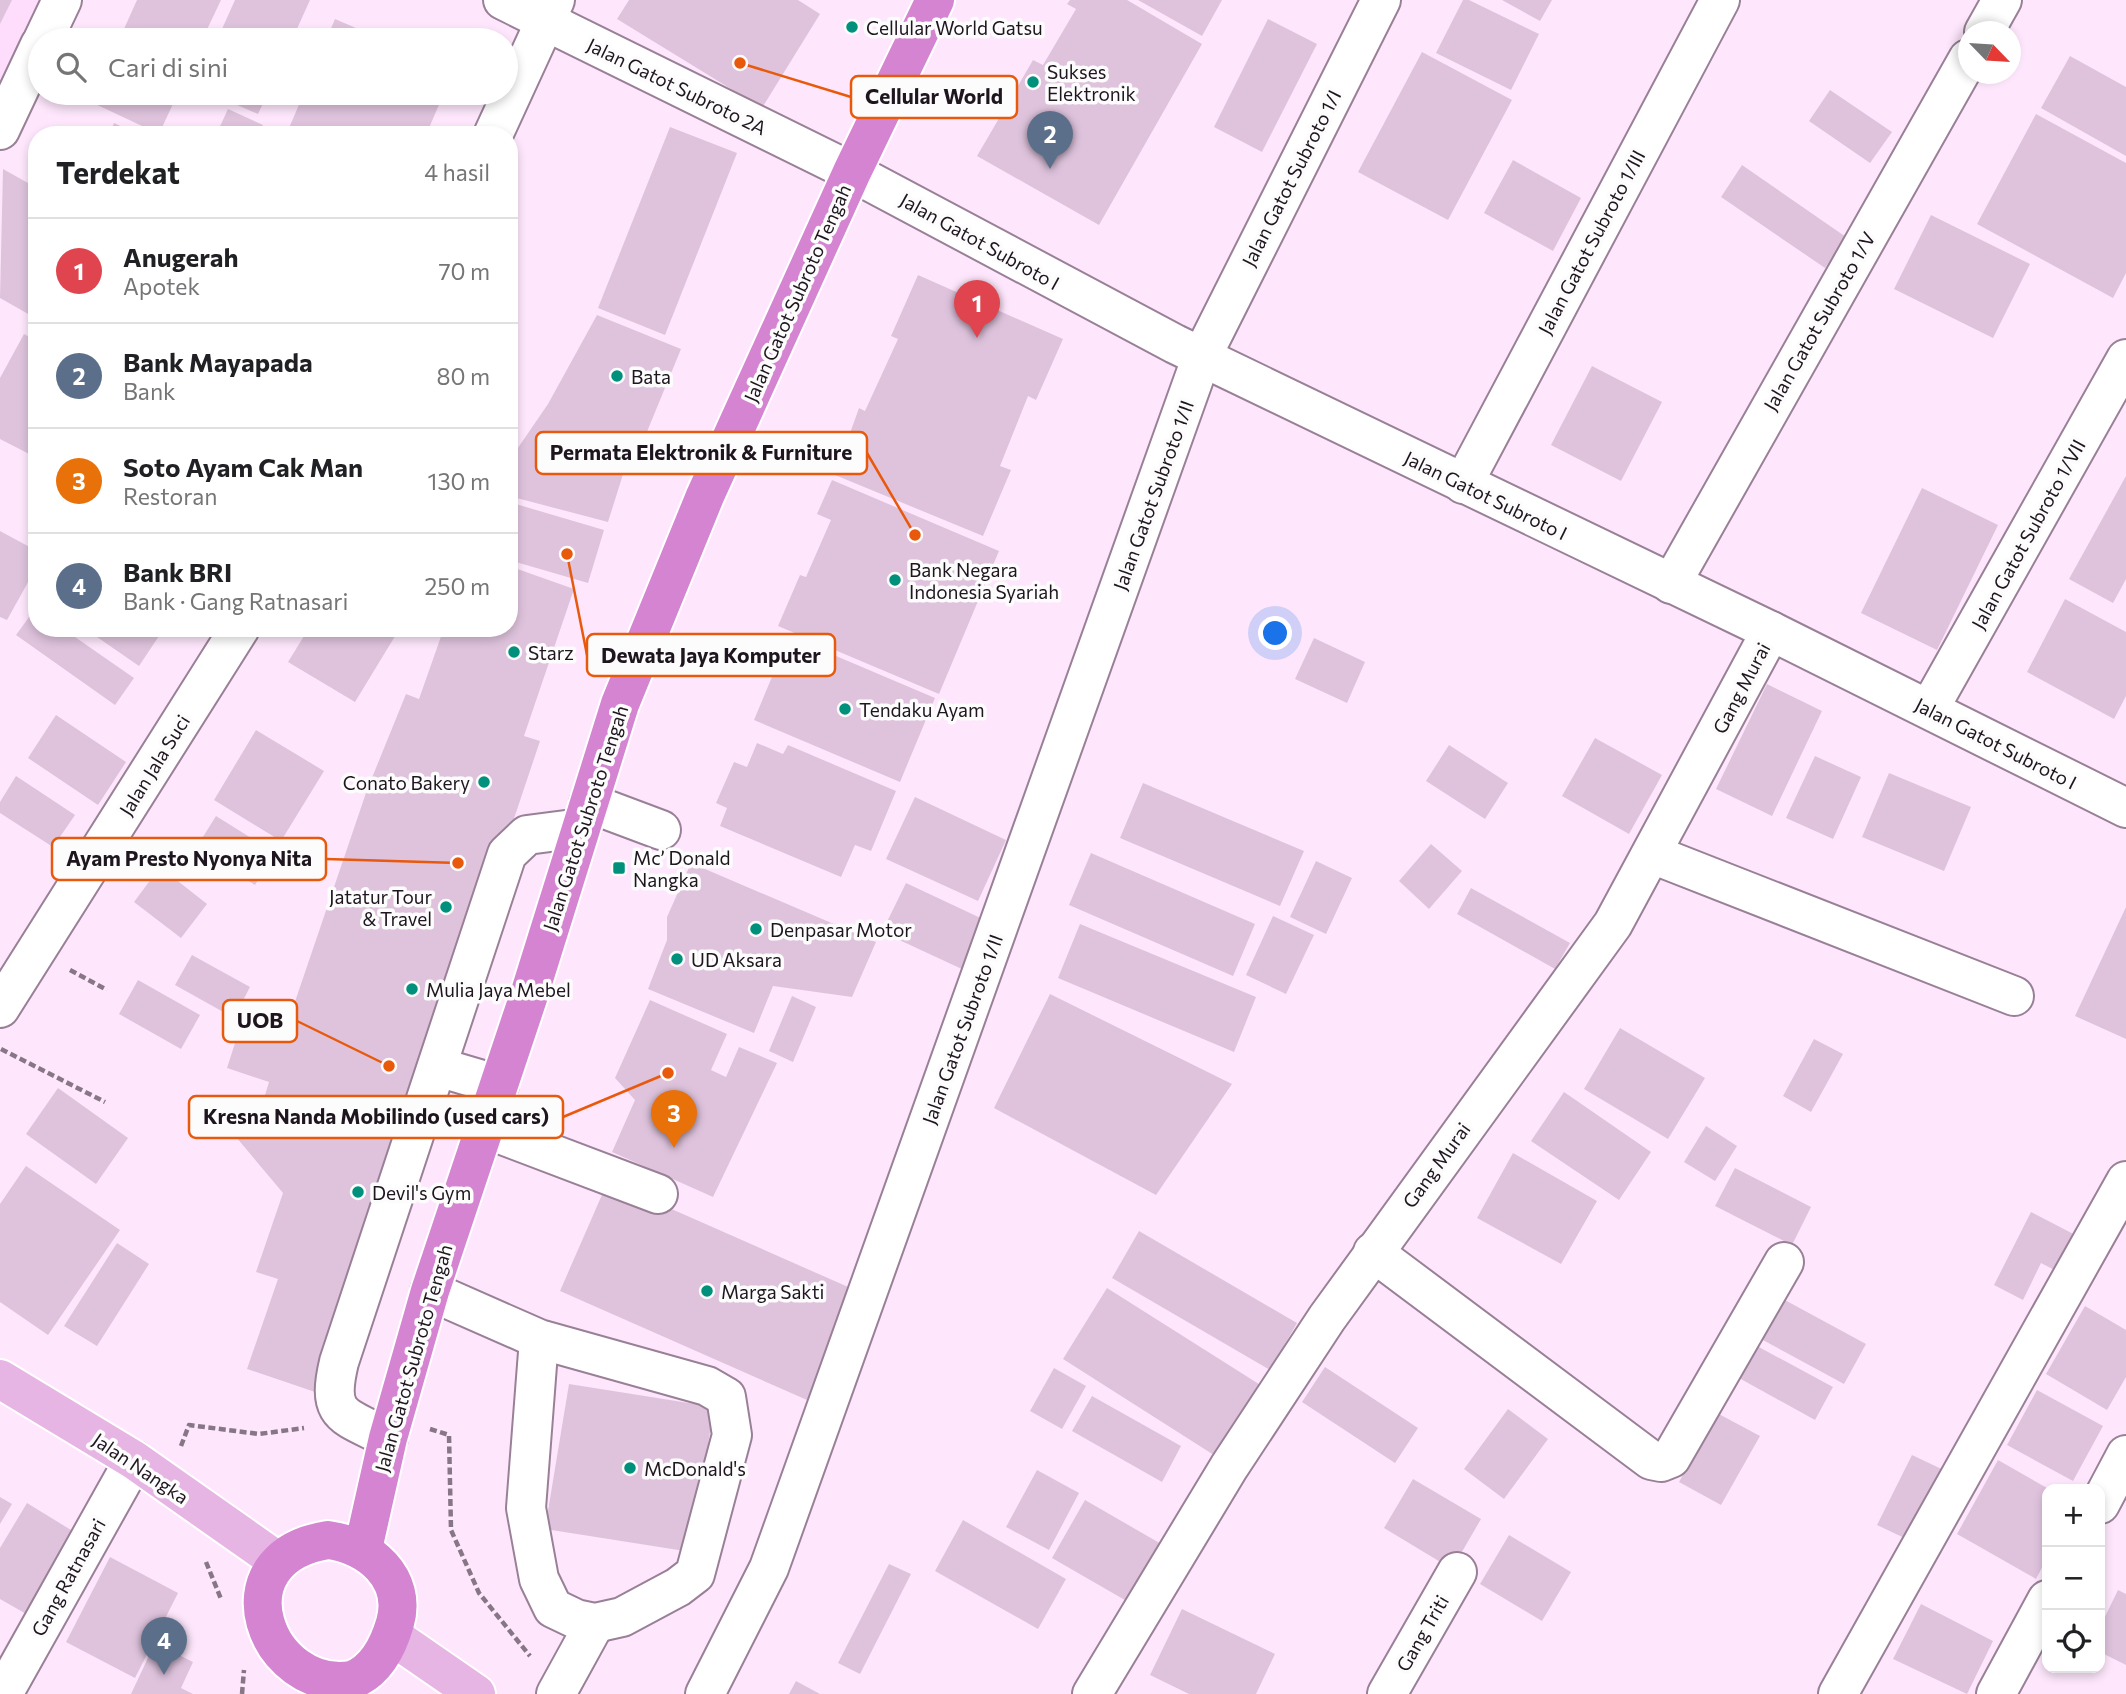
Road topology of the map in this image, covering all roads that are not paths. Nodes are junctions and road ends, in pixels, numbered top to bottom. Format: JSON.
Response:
{"nodes":[{"id":1,"x":62,"y":0,"type":"edge"},
{"id":2,"x":503,"y":0,"type":"edge"},
{"id":3,"x":935,"y":0,"type":"edge"},
{"id":4,"x":1381,"y":0,"type":"edge"},
{"id":5,"x":1720,"y":0,"type":"edge"},
{"id":6,"x":2002,"y":0,"type":"edge"},
{"id":7,"x":551,"y":11,"type":"edge"},
{"id":8,"x":1990,"y":21,"type":"edge"},
{"id":9,"x":48,"y":28,"type":"edge"},
{"id":10,"x":28,"y":71,"type":"edge"},
{"id":11,"x":1958,"y":78,"type":"edge"},
{"id":12,"x":518,"y":82,"type":"edge"},
{"id":13,"x":507,"y":105,"type":"edge"},
{"id":14,"x":497,"y":126,"type":"edge"},
{"id":15,"x":0,"y":130,"type":"edge"},
{"id":16,"x":852,"y":172,"type":"junction"},
{"id":17,"x":1202,"y":356,"type":"junction"},
{"id":18,"x":2126,"y":359,"type":"edge"},
{"id":19,"x":1463,"y":484,"type":"junction"},
{"id":20,"x":1671,"y":584,"type":"junction"},
{"id":21,"x":1771,"y":631,"type":"junction"},
{"id":22,"x":234,"y":637,"type":"edge"},
{"id":23,"x":1929,"y":709,"type":"junction"},
{"id":24,"x":2126,"y":808,"type":"edge"},
{"id":25,"x":585,"y":816,"type":"junction"},
{"id":26,"x":661,"y":830,"type":"dead end"},
{"id":27,"x":1652,"y":854,"type":"junction"},
{"id":28,"x":2014,"y":996,"type":"dead end"},
{"id":29,"x":0,"y":1008,"type":"edge"},
{"id":30,"x":438,"y":1068,"type":"junction"},
{"id":31,"x":499,"y":1085,"type":"junction"},
{"id":32,"x":484,"y":1128,"type":"junction"},
{"id":33,"x":2126,"y":1181,"type":"edge"},
{"id":34,"x":658,"y":1194,"type":"dead end"},
{"id":35,"x":1373,"y":1252,"type":"junction"},
{"id":36,"x":1784,"y":1262,"type":"dead end"},
{"id":37,"x":430,"y":1291,"type":"junction"},
{"id":38,"x":539,"y":1339,"type":"junction"},
{"id":39,"x":0,"y":1379,"type":"edge"},
{"id":40,"x":391,"y":1427,"type":"junction"},
{"id":41,"x":2126,"y":1455,"type":"edge"},
{"id":42,"x":134,"y":1460,"type":"junction"},
{"id":43,"x":2105,"y":1495,"type":"edge"},
{"id":44,"x":363,"y":1549,"type":"junction"},
{"id":45,"x":279,"y":1562,"type":"junction"},
{"id":46,"x":1457,"y":1572,"type":"dead end"},
{"id":47,"x":2042,"y":1609,"type":"edge"},
{"id":48,"x":595,"y":1623,"type":"junction"},
{"id":49,"x":392,"y":1636,"type":"junction"},
{"id":50,"x":307,"y":1688,"type":"edge"},
{"id":51,"x":3,"y":1694,"type":"edge"},
{"id":52,"x":476,"y":1694,"type":"edge"},
{"id":53,"x":556,"y":1694,"type":"edge"},
{"id":54,"x":705,"y":1694,"type":"edge"},
{"id":55,"x":1092,"y":1694,"type":"edge"},
{"id":56,"x":1387,"y":1694,"type":"edge"},
{"id":57,"x":1838,"y":1694,"type":"edge"},
{"id":58,"x":1996,"y":1694,"type":"edge"}],
"edges":[{"from":1,"to":9,"type":"street"},
{"from":2,"to":7,"type":"street","name":"Jalan Gatot Subroto 2A"},
{"from":3,"to":16,"type":"highway","name":"Jalan Gatot Subroto Tengah"},
{"from":4,"to":17,"type":"street","name":"Jalan Gatot Subroto 1/I"},
{"from":5,"to":19,"type":"street","name":"Jalan Gatot Subroto 1/III"},
{"from":6,"to":8,"type":"street"},
{"from":7,"to":12,"type":"street"},
{"from":7,"to":16,"type":"street","name":"Jalan Gatot Subroto 2A"},
{"from":10,"to":15,"type":"street"},
{"from":11,"to":20,"type":"street","name":"Jalan Gatot Subroto 1/V"},
{"from":13,"to":14,"type":"street"},
{"from":16,"to":17,"type":"street","name":"Jalan Gatot Subroto I"},
{"from":16,"to":25,"type":"highway","name":"Jalan Gatot Subroto Tengah"},
{"from":17,"to":19,"type":"street","name":"Jalan Gatot Subroto I"},
{"from":17,"to":54,"type":"street","name":"Jalan Gatot Subroto 1/II"},
{"from":18,"to":23,"type":"street","name":"Jalan Gatot Subroto 1/VII"},
{"from":19,"to":20,"type":"street","name":"Jalan Gatot Subroto I"},
{"from":20,"to":21,"type":"street","name":"Jalan Gatot Subroto I"},
{"from":21,"to":23,"type":"street","name":"Jalan Gatot Subroto I"},
{"from":21,"to":27,"type":"street","name":"Gang Murai"},
{"from":22,"to":29,"type":"street","name":"Jalan Jala Suci"},
{"from":23,"to":24,"type":"street","name":"Jalan Gatot Subroto I"},
{"from":25,"to":26,"type":"street"},
{"from":25,"to":30,"type":"street"},
{"from":25,"to":31,"type":"highway","name":"Jalan Gatot Subroto Tengah"},
{"from":27,"to":28,"type":"street"},
{"from":27,"to":35,"type":"street","name":"Gang Murai"},
{"from":30,"to":31,"type":"street"},
{"from":30,"to":40,"type":"street"},
{"from":31,"to":32,"type":"highway","name":"Jalan Gatot Subroto Tengah"},
{"from":32,"to":34,"type":"street"},
{"from":32,"to":37,"type":"highway","name":"Jalan Gatot Subroto Tengah"},
{"from":33,"to":57,"type":"street"},
{"from":35,"to":36,"type":"street"},
{"from":35,"to":55,"type":"street","name":"Gang Murai"},
{"from":37,"to":38,"type":"street"},
{"from":37,"to":40,"type":"highway","name":"Jalan Gatot Subroto Tengah"},
{"from":38,"to":48,"type":"street"},
{"from":38,"to":48,"type":"street"},
{"from":39,"to":42,"type":"main road","name":"Jalan Nangka"},
{"from":40,"to":44,"type":"highway","name":"Jalan Gatot Subroto Tengah"},
{"from":41,"to":43,"type":"street"},
{"from":42,"to":45,"type":"main road","name":"Jalan Nangka"},
{"from":42,"to":51,"type":"street","name":"Gang Ratnasari"},
{"from":44,"to":45,"type":"highway"},
{"from":44,"to":49,"type":"highway"},
{"from":45,"to":50,"type":"highway"},
{"from":46,"to":56,"type":"street","name":"Gang Triti"},
{"from":47,"to":58,"type":"street"},
{"from":48,"to":53,"type":"street"},
{"from":49,"to":50,"type":"highway"},
{"from":49,"to":52,"type":"main road"}]}
